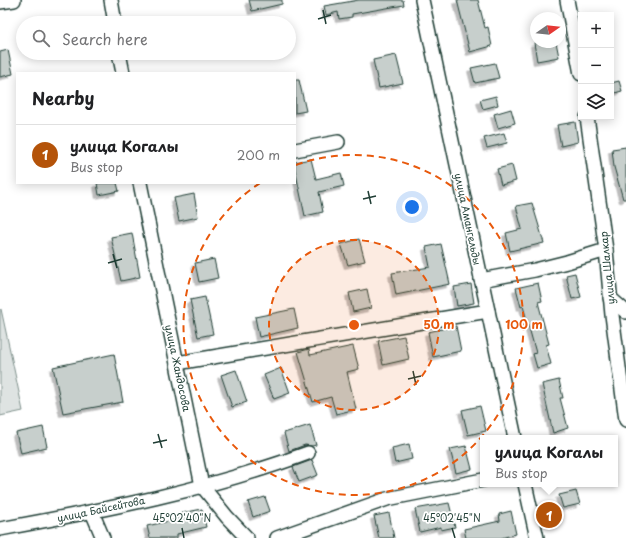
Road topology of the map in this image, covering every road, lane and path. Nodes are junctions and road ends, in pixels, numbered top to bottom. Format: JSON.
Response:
{"nodes":[{"id":1,"x":14,"y":0,"type":"edge"},
{"id":2,"x":111,"y":0,"type":"edge"},
{"id":3,"x":422,"y":0,"type":"edge"},
{"id":4,"x":567,"y":0,"type":"edge"},
{"id":5,"x":0,"y":2,"type":"edge"},
{"id":6,"x":114,"y":16,"type":"edge"},
{"id":7,"x":578,"y":58,"type":"edge"},
{"id":8,"x":120,"y":60,"type":"edge"},
{"id":9,"x":123,"y":72,"type":"edge"},
{"id":10,"x":587,"y":120,"type":"edge"},
{"id":11,"x":338,"y":142,"type":"dead end"},
{"id":12,"x":296,"y":150,"type":"edge"},
{"id":13,"x":140,"y":184,"type":"edge"},
{"id":14,"x":606,"y":250,"type":"junction"},
{"id":15,"x":481,"y":280,"type":"junction"},
{"id":16,"x":610,"y":298,"type":"junction"},
{"id":17,"x":488,"y":311,"type":"junction"},
{"id":18,"x":626,"y":312,"type":"edge"},
{"id":19,"x":177,"y":363,"type":"junction"},
{"id":20,"x":623,"y":374,"type":"edge"},
{"id":21,"x":626,"y":420,"type":"edge"},
{"id":22,"x":514,"y":435,"type":"edge"},
{"id":23,"x":308,"y":453,"type":"dead end"},
{"id":24,"x":480,"y":481,"type":"edge"},
{"id":25,"x":202,"y":486,"type":"junction"},
{"id":26,"x":526,"y":487,"type":"edge"},
{"id":27,"x":92,"y":512,"type":"junction"},
{"id":28,"x":0,"y":529,"type":"edge"},
{"id":29,"x":103,"y":538,"type":"edge"},
{"id":30,"x":247,"y":538,"type":"edge"},
{"id":31,"x":277,"y":538,"type":"edge"},
{"id":32,"x":537,"y":538,"type":"edge"}],
"edges":[{"from":1,"to":5,"type":"street"},
{"from":2,"to":6,"type":"street"},
{"from":3,"to":15,"type":"street","name":"улица Амангельды"},
{"from":4,"to":7,"type":"street"},
{"from":8,"to":9,"type":"street"},
{"from":10,"to":14,"type":"street","name":"улица Шалкар"},
{"from":11,"to":12,"type":"street"},
{"from":13,"to":19,"type":"street","name":"улица Жандосова"},
{"from":14,"to":15,"type":"street"},
{"from":14,"to":16,"type":"street","name":"улица Шалкар"},
{"from":15,"to":17,"type":"street","name":"улица Амангельды"},
{"from":16,"to":18,"type":"street"},
{"from":16,"to":20,"type":"street","name":"улица Шалкар"},
{"from":17,"to":19,"type":"street"},
{"from":17,"to":22,"type":"street","name":"улица Амангельды"},
{"from":19,"to":25,"type":"street","name":"улица Жандосова"},
{"from":20,"to":21,"type":"street","name":"улица Шалкар"},
{"from":23,"to":25,"type":"street","name":"улица Байсейтова"},
{"from":24,"to":31,"type":"street"},
{"from":25,"to":27,"type":"street","name":"улица Байсейтова"},
{"from":25,"to":30,"type":"street","name":"улица Жандосова"},
{"from":26,"to":32,"type":"street"},
{"from":27,"to":28,"type":"street","name":"улица Байсейтова"},
{"from":27,"to":29,"type":"street"}]}
